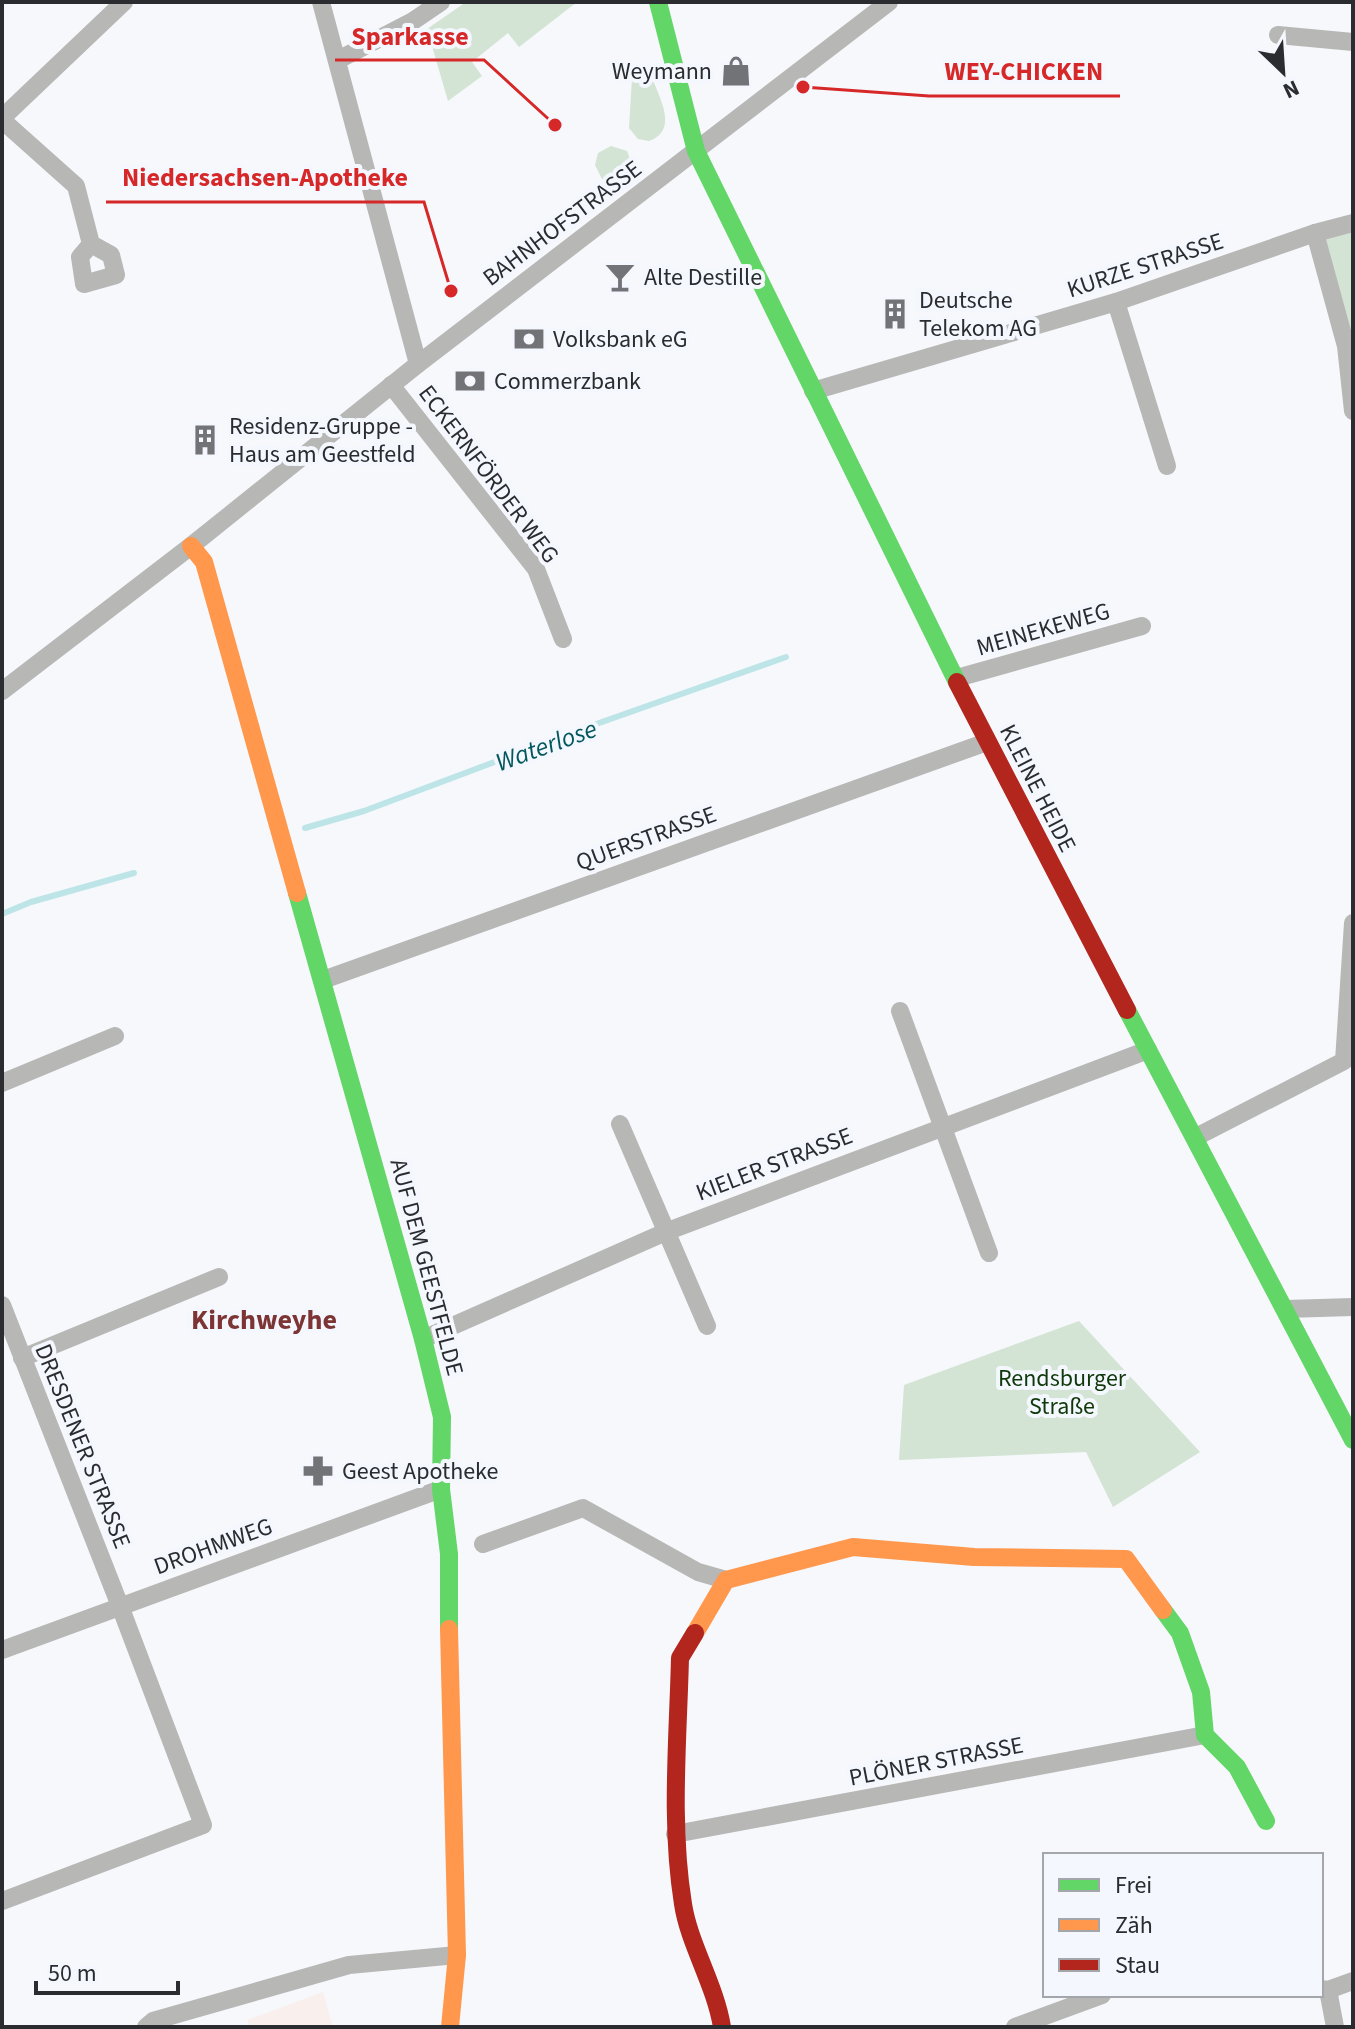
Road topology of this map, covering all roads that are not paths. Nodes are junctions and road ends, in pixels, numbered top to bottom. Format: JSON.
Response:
{"nodes":[{"id":1,"x":124,"y":2,"type":"edge"},
{"id":2,"x":321,"y":2,"type":"edge"},
{"id":3,"x":441,"y":2,"type":"edge"},
{"id":4,"x":658,"y":2,"type":"edge"},
{"id":5,"x":889,"y":2,"type":"edge"},
{"id":6,"x":1278,"y":35,"type":"dead end"},
{"id":7,"x":1353,"y":42,"type":"edge"},
{"id":8,"x":338,"y":60,"type":"junction"},
{"id":9,"x":2,"y":119,"type":"edge"},
{"id":10,"x":696,"y":151,"type":"junction"},
{"id":11,"x":1353,"y":223,"type":"edge"},
{"id":12,"x":1315,"y":233,"type":"junction"},
{"id":13,"x":91,"y":244,"type":"dead end"},
{"id":14,"x":1116,"y":302,"type":"junction"},
{"id":15,"x":1350,"y":345,"type":"edge"},
{"id":16,"x":418,"y":364,"type":"junction"},
{"id":17,"x":391,"y":385,"type":"junction"},
{"id":18,"x":813,"y":391,"type":"junction"},
{"id":19,"x":1353,"y":411,"type":"edge"},
{"id":20,"x":1167,"y":466,"type":"dead end"},
{"id":21,"x":191,"y":546,"type":"junction"},
{"id":22,"x":1142,"y":626,"type":"dead end"},
{"id":23,"x":563,"y":639,"type":"dead end"},
{"id":24,"x":957,"y":678,"type":"junction"},
{"id":25,"x":2,"y":691,"type":"edge"},
{"id":26,"x":987,"y":742,"type":"junction"},
{"id":27,"x":1353,"y":923,"type":"edge"},
{"id":28,"x":323,"y":980,"type":"junction"},
{"id":29,"x":900,"y":1011,"type":"dead end"},
{"id":30,"x":115,"y":1036,"type":"dead end"},
{"id":31,"x":1148,"y":1050,"type":"junction"},
{"id":32,"x":2,"y":1083,"type":"edge"},
{"id":33,"x":620,"y":1124,"type":"dead end"},
{"id":34,"x":942,"y":1126,"type":"junction"},
{"id":35,"x":1197,"y":1137,"type":"junction"},
{"id":36,"x":668,"y":1231,"type":"junction"},
{"id":37,"x":989,"y":1253,"type":"dead end"},
{"id":38,"x":219,"y":1277,"type":"dead end"},
{"id":39,"x":2,"y":1305,"type":"edge"},
{"id":40,"x":1353,"y":1307,"type":"edge"},
{"id":41,"x":1286,"y":1309,"type":"junction"},
{"id":42,"x":707,"y":1326,"type":"dead end"},
{"id":43,"x":423,"y":1339,"type":"junction"},
{"id":44,"x":22,"y":1358,"type":"junction"},
{"id":45,"x":1353,"y":1440,"type":"edge"},
{"id":46,"x":441,"y":1489,"type":"junction"},
{"id":47,"x":483,"y":1544,"type":"dead end"},
{"id":48,"x":726,"y":1580,"type":"junction"},
{"id":49,"x":120,"y":1606,"type":"junction"},
{"id":50,"x":2,"y":1650,"type":"edge"},
{"id":51,"x":1205,"y":1735,"type":"junction"},
{"id":52,"x":1266,"y":1821,"type":"dead end"},
{"id":53,"x":675,"y":1834,"type":"junction"},
{"id":54,"x":2,"y":1901,"type":"edge"},
{"id":55,"x":457,"y":1955,"type":"junction"},
{"id":56,"x":1353,"y":1981,"type":"edge"},
{"id":57,"x":1325,"y":1990,"type":"edge"},
{"id":58,"x":1097,"y":1997,"type":"edge"},
{"id":59,"x":146,"y":2027,"type":"edge"},
{"id":60,"x":450,"y":2027,"type":"edge"},
{"id":61,"x":722,"y":2027,"type":"edge"},
{"id":62,"x":1015,"y":2027,"type":"edge"},
{"id":63,"x":1335,"y":2027,"type":"edge"}],
"edges":[{"from":1,"to":9,"type":"street"},
{"from":2,"to":8,"type":"street"},
{"from":3,"to":8,"type":"street"},
{"from":4,"to":10,"type":"street","name":"KLEINE HEIDE"},
{"from":5,"to":10,"type":"street","name":"BAHNHOFSTRASSE"},
{"from":6,"to":7,"type":"street"},
{"from":8,"to":16,"type":"street"},
{"from":9,"to":13,"type":"street"},
{"from":10,"to":16,"type":"street","name":"BAHNHOFSTRASSE"},
{"from":10,"to":18,"type":"street","name":"KLEINE HEIDE"},
{"from":11,"to":12,"type":"street","name":"KURZE STRASSE"},
{"from":12,"to":14,"type":"street","name":"KURZE STRASSE"},
{"from":12,"to":15,"type":"street"},
{"from":14,"to":18,"type":"street","name":"KURZE STRASSE"},
{"from":14,"to":20,"type":"street"},
{"from":15,"to":19,"type":"street"},
{"from":16,"to":17,"type":"street","name":"BAHNHOFSTRASSE"},
{"from":17,"to":21,"type":"street","name":"BAHNHOFSTRASSE"},
{"from":17,"to":23,"type":"street","name":"ECKERNFÖRDER WEG"},
{"from":18,"to":24,"type":"street","name":"KLEINE HEIDE"},
{"from":21,"to":25,"type":"street","name":"BAHNHOFSTRASSE"},
{"from":21,"to":28,"type":"street","name":"AUF DEM GEESTFELDE"},
{"from":22,"to":24,"type":"street","name":"MEINEKEWEG"},
{"from":24,"to":26,"type":"street","name":"KLEINE HEIDE"},
{"from":26,"to":28,"type":"street","name":"QUERSTRASSE"},
{"from":26,"to":31,"type":"street","name":"KLEINE HEIDE"},
{"from":27,"to":35,"type":"street"},
{"from":28,"to":43,"type":"street","name":"AUF DEM GEESTFELDE"},
{"from":29,"to":34,"type":"street"},
{"from":30,"to":32,"type":"street"},
{"from":31,"to":34,"type":"street","name":"KIELER STRASSE"},
{"from":31,"to":35,"type":"street","name":"KLEINE HEIDE"},
{"from":33,"to":36,"type":"street"},
{"from":34,"to":36,"type":"street","name":"KIELER STRASSE"},
{"from":34,"to":37,"type":"street"},
{"from":35,"to":41,"type":"street","name":"KLEINE HEIDE"},
{"from":36,"to":42,"type":"street"},
{"from":36,"to":43,"type":"street","name":"KIELER STRASSE"},
{"from":38,"to":44,"type":"street"},
{"from":39,"to":44,"type":"street","name":"DRESDENER STRASSE"},
{"from":40,"to":41,"type":"street"},
{"from":41,"to":45,"type":"street","name":"KLEINE HEIDE"},
{"from":43,"to":46,"type":"street","name":"AUF DEM GEESTFELDE"},
{"from":44,"to":49,"type":"street","name":"DRESDENER STRASSE"},
{"from":46,"to":49,"type":"street","name":"DROHMWEG"},
{"from":46,"to":55,"type":"street","name":"AUF DEM GEESTFELDE"},
{"from":47,"to":48,"type":"street"},
{"from":48,"to":51,"type":"street"},
{"from":48,"to":53,"type":"street"},
{"from":49,"to":50,"type":"street","name":"DROHMWEG"},
{"from":49,"to":54,"type":"street","name":"DRESDENER STRASSE"},
{"from":51,"to":52,"type":"street"},
{"from":51,"to":53,"type":"street","name":"PLÖNER STRASSE"},
{"from":53,"to":61,"type":"street"},
{"from":55,"to":59,"type":"street"},
{"from":55,"to":60,"type":"street","name":"AUF DEM GEESTFELDE"},
{"from":56,"to":57,"type":"street"},
{"from":57,"to":63,"type":"street"},
{"from":58,"to":62,"type":"street"}]}
